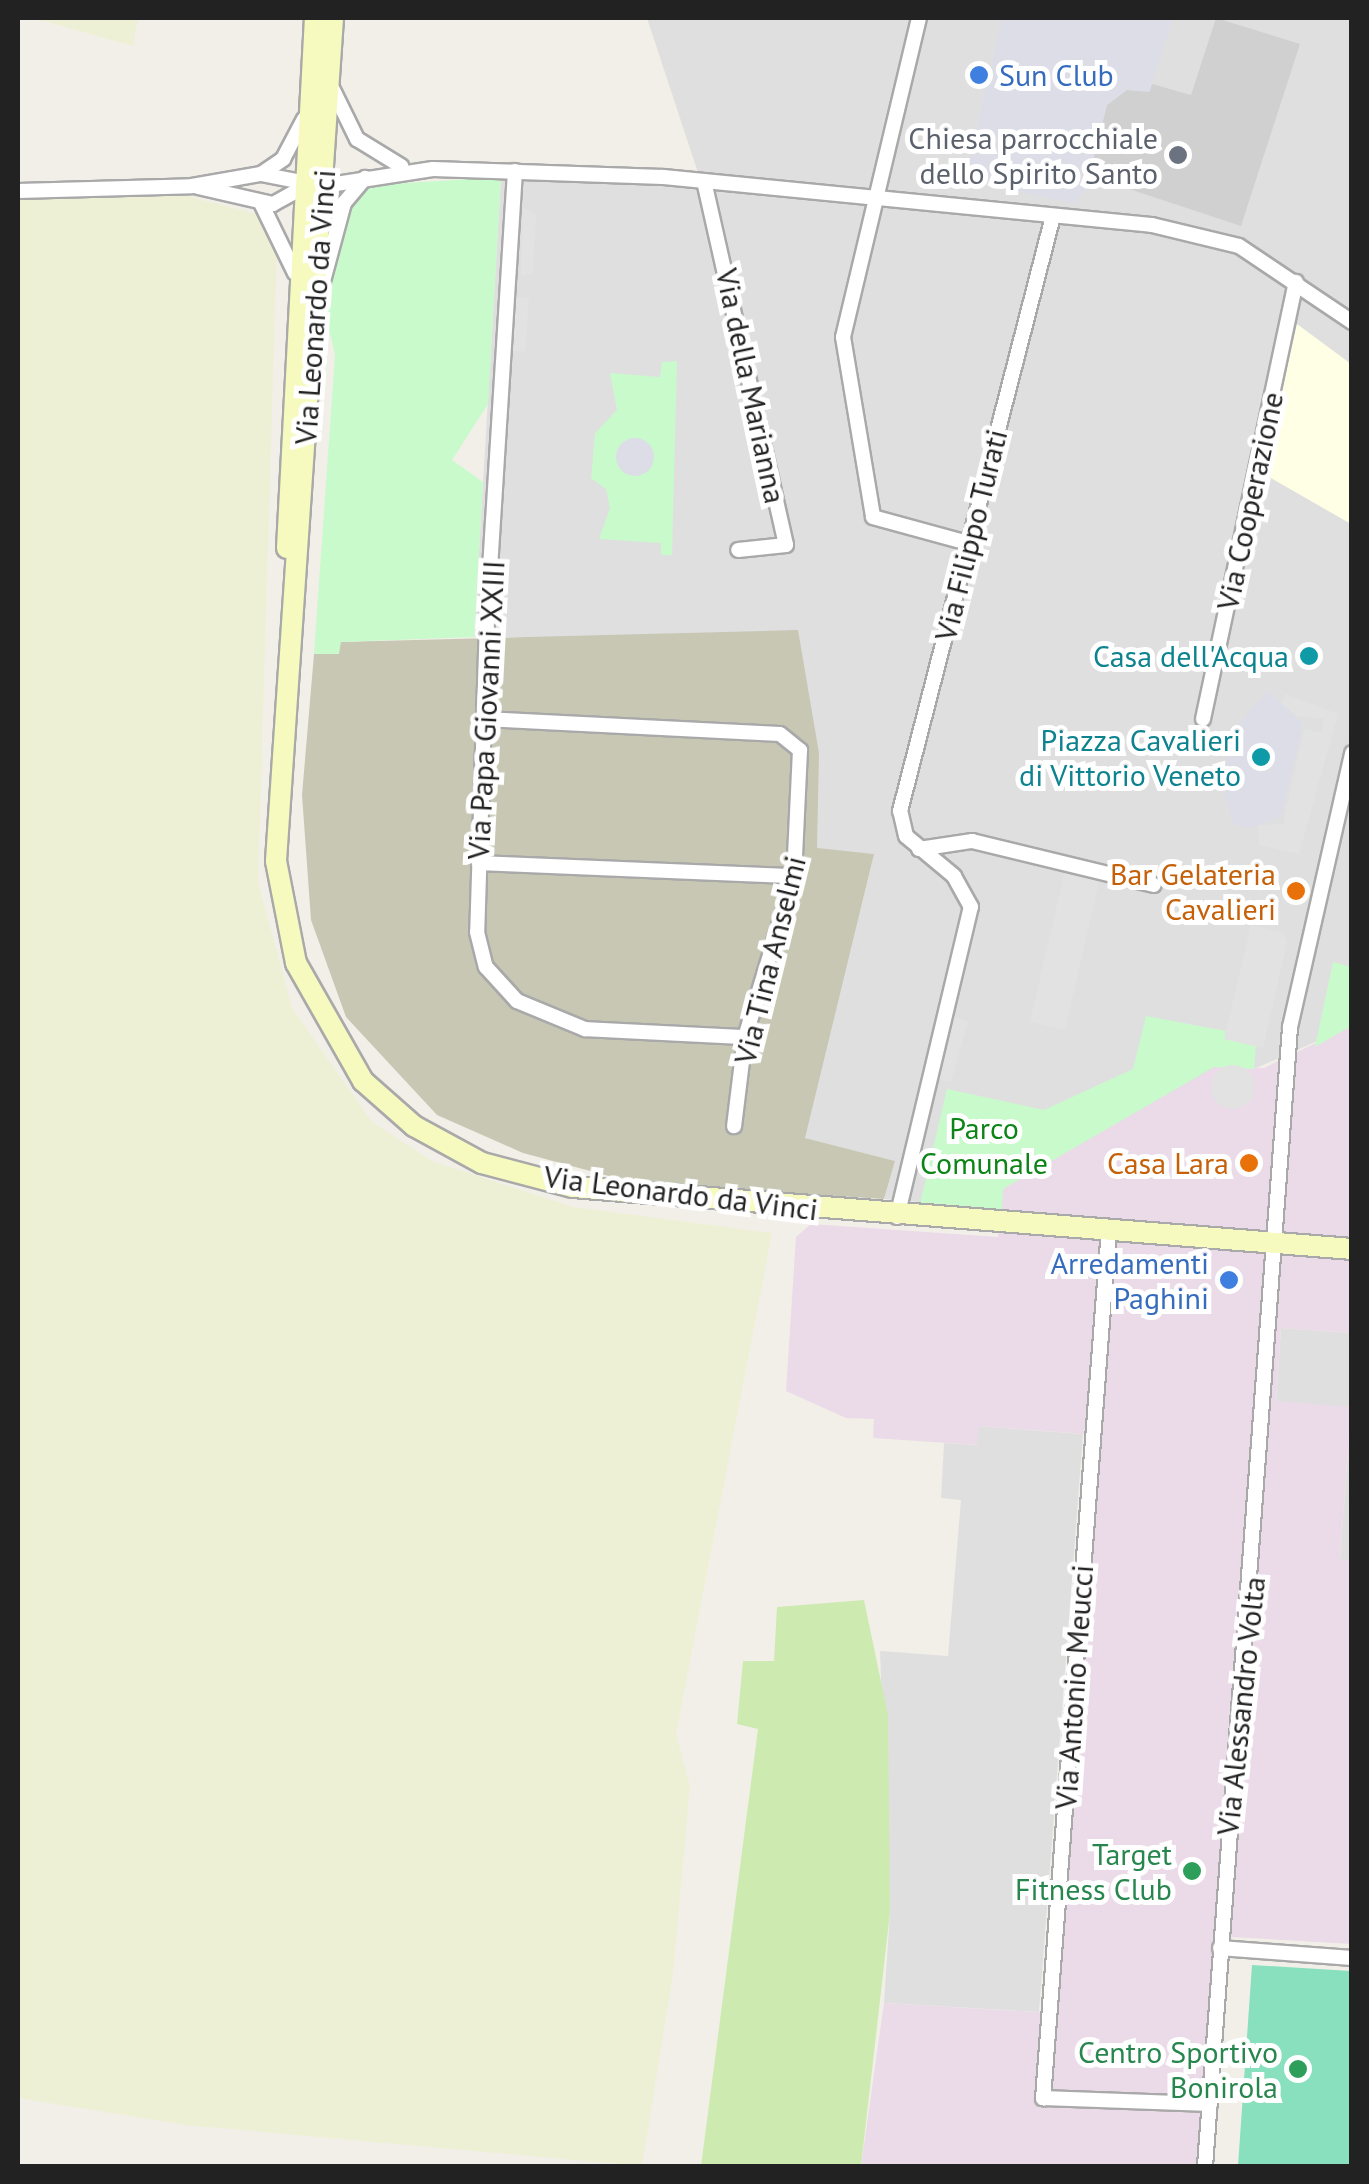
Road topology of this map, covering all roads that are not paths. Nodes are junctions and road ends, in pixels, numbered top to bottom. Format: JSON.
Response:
{"nodes":[{"id":1,"x":315,"y":18,"type":"edge"},
{"id":2,"x":333,"y":18,"type":"edge"},
{"id":3,"x":919,"y":18,"type":"edge"},
{"id":4,"x":331,"y":61,"type":"junction"},
{"id":5,"x":309,"y":99,"type":"junction"},
{"id":6,"x":407,"y":168,"type":"junction"},
{"id":7,"x":515,"y":171,"type":"junction"},
{"id":8,"x":260,"y":174,"type":"junction"},
{"id":9,"x":370,"y":174,"type":"junction"},
{"id":10,"x":704,"y":181,"type":"junction"},
{"id":11,"x":192,"y":186,"type":"junction"},
{"id":12,"x":313,"y":186,"type":"junction"},
{"id":13,"x":18,"y":190,"type":"edge"},
{"id":14,"x":878,"y":198,"type":"junction"},
{"id":15,"x":261,"y":203,"type":"junction"},
{"id":16,"x":1052,"y":216,"type":"junction"},
{"id":17,"x":1296,"y":282,"type":"junction"},
{"id":18,"x":296,"y":296,"type":"junction"},
{"id":19,"x":1352,"y":322,"type":"edge"},
{"id":20,"x":314,"y":324,"type":"junction"},
{"id":21,"x":968,"y":543,"type":"junction"},
{"id":22,"x":738,"y":550,"type":"dead end"},
{"id":23,"x":290,"y":595,"type":"junction"},
{"id":24,"x":484,"y":719,"type":"junction"},
{"id":25,"x":1203,"y":719,"type":"dead end"},
{"id":26,"x":1352,"y":753,"type":"edge"},
{"id":27,"x":919,"y":849,"type":"junction"},
{"id":28,"x":479,"y":862,"type":"junction"},
{"id":29,"x":794,"y":876,"type":"junction"},
{"id":30,"x":1154,"y":885,"type":"dead end"},
{"id":31,"x":745,"y":1037,"type":"junction"},
{"id":32,"x":734,"y":1126,"type":"dead end"},
{"id":33,"x":898,"y":1217,"type":"junction"},
{"id":34,"x":1109,"y":1230,"type":"junction"},
{"id":35,"x":1273,"y":1244,"type":"junction"},
{"id":36,"x":1352,"y":1250,"type":"edge"},
{"id":37,"x":1220,"y":1948,"type":"junction"},
{"id":38,"x":1352,"y":1958,"type":"edge"},
{"id":39,"x":1210,"y":2104,"type":"junction"},
{"id":40,"x":1205,"y":2166,"type":"edge"}],
"edges":[{"from":1,"to":5,"type":"main road","name":"Via Leonardo da Vinci"},
{"from":2,"to":4,"type":"main road","name":"Via Leonardo da Vinci"},
{"from":3,"to":14,"type":"street"},
{"from":4,"to":6,"type":"street"},
{"from":4,"to":12,"type":"main road","name":"Via Leonardo da Vinci"},
{"from":5,"to":8,"type":"street"},
{"from":5,"to":12,"type":"main road","name":"Via Leonardo da Vinci"},
{"from":6,"to":7,"type":"street"},
{"from":6,"to":9,"type":"street"},
{"from":7,"to":10,"type":"street"},
{"from":7,"to":24,"type":"street","name":"Via Papa Giovanni XXIII"},
{"from":8,"to":11,"type":"street"},
{"from":8,"to":12,"type":"street"},
{"from":9,"to":12,"type":"street"},
{"from":9,"to":20,"type":"street"},
{"from":10,"to":14,"type":"street"},
{"from":10,"to":22,"type":"street","name":"Via della Marianna"},
{"from":11,"to":13,"type":"street"},
{"from":11,"to":15,"type":"street"},
{"from":12,"to":15,"type":"street"},
{"from":12,"to":18,"type":"main road","name":"Via Leonardo da Vinci"},
{"from":12,"to":20,"type":"main road","name":"Via Leonardo da Vinci"},
{"from":14,"to":16,"type":"street"},
{"from":14,"to":21,"type":"street"},
{"from":15,"to":18,"type":"street"},
{"from":16,"to":17,"type":"street"},
{"from":16,"to":21,"type":"street","name":"Via Filippo Turati"},
{"from":17,"to":19,"type":"street"},
{"from":17,"to":25,"type":"street","name":"Via Cooperazione"},
{"from":18,"to":23,"type":"main road","name":"Via Leonardo da Vinci"},
{"from":20,"to":23,"type":"main road","name":"Via Leonardo da Vinci"},
{"from":21,"to":27,"type":"street","name":"Via Filippo Turati"},
{"from":23,"to":33,"type":"main road","name":"Via Leonardo da Vinci"},
{"from":24,"to":28,"type":"street","name":"Via Papa Giovanni XXIII"},
{"from":24,"to":29,"type":"street","name":"Via Tina Anselmi"},
{"from":26,"to":35,"type":"street","name":"Via Alessandro Volta"},
{"from":27,"to":30,"type":"street"},
{"from":27,"to":33,"type":"street","name":"Via Filippo Turati"},
{"from":28,"to":29,"type":"street"},
{"from":28,"to":31,"type":"street","name":"Via Papa Giovanni XXIII"},
{"from":29,"to":31,"type":"street","name":"Via Tina Anselmi"},
{"from":31,"to":32,"type":"street","name":"Via Tina Anselmi"},
{"from":33,"to":34,"type":"main road","name":"Via Leonardo da Vinci"},
{"from":34,"to":35,"type":"main road","name":"Via Leonardo da Vinci"},
{"from":34,"to":39,"type":"street","name":"Via Antonio Meucci"},
{"from":35,"to":36,"type":"main road","name":"Via Leonardo da Vinci"},
{"from":35,"to":37,"type":"street","name":"Via Alessandro Volta"},
{"from":37,"to":38,"type":"street"},
{"from":37,"to":39,"type":"street","name":"Via Alessandro Volta"},
{"from":39,"to":40,"type":"street","name":"Via Alessandro Volta"}]}
